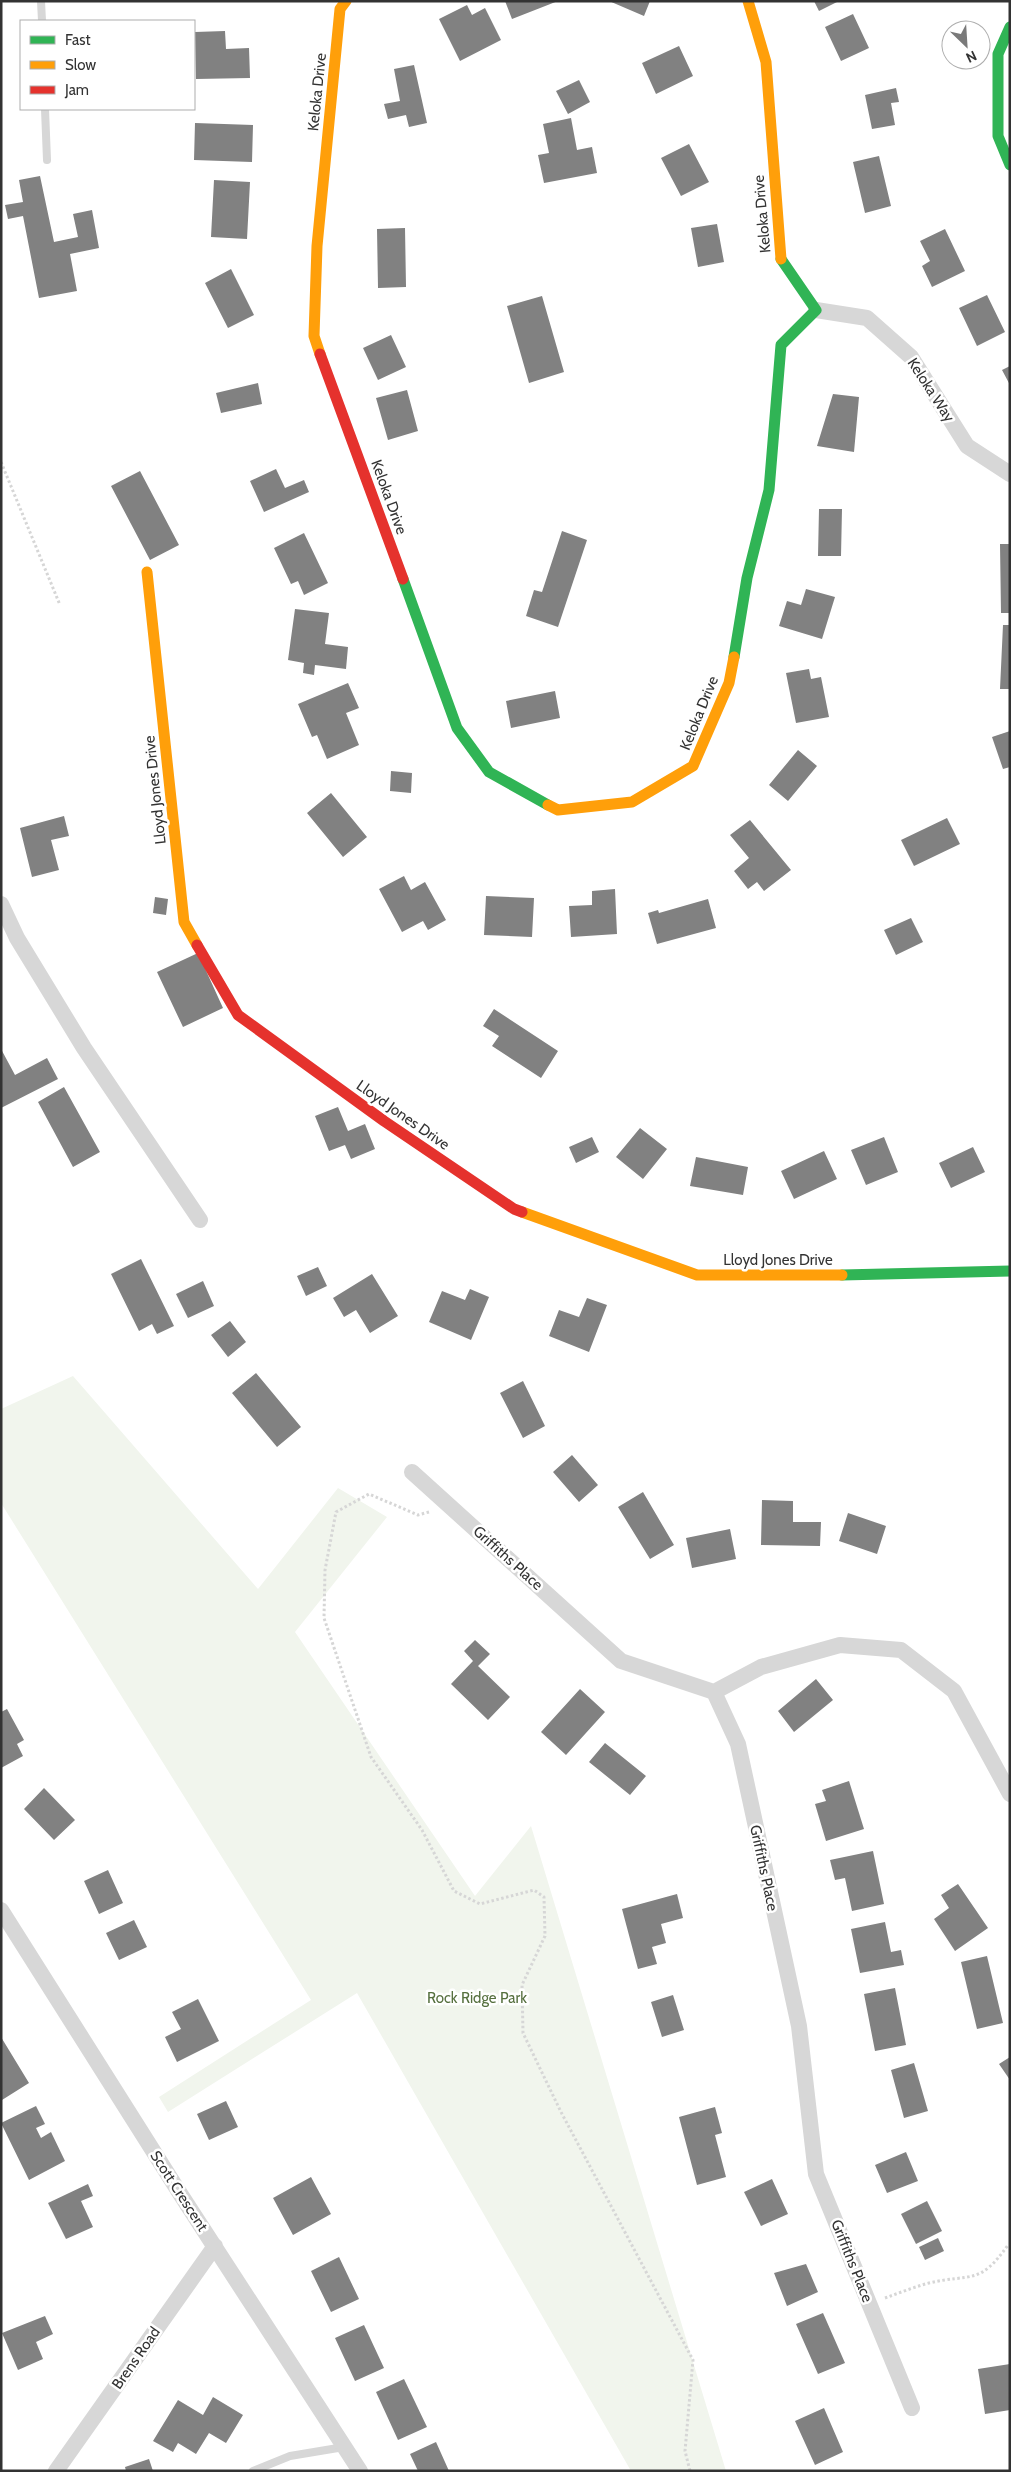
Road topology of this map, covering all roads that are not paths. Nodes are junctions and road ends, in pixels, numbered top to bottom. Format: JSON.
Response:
{"nodes":[{"id":1,"x":41,"y":1,"type":"edge"},
{"id":2,"x":346,"y":1,"type":"edge"},
{"id":3,"x":748,"y":1,"type":"edge"},
{"id":4,"x":42,"y":20,"type":"edge"},
{"id":5,"x":1010,"y":27,"type":"edge"},
{"id":6,"x":45,"y":110,"type":"edge"},
{"id":7,"x":47,"y":160,"type":"dead end"},
{"id":8,"x":1010,"y":164,"type":"edge"},
{"id":9,"x":816,"y":310,"type":"junction"},
{"id":10,"x":1010,"y":474,"type":"edge"},
{"id":11,"x":147,"y":572,"type":"dead end"},
{"id":12,"x":1,"y":904,"type":"edge"},
{"id":13,"x":200,"y":1220,"type":"dead end"},
{"id":14,"x":1010,"y":1271,"type":"edge"},
{"id":15,"x":412,"y":1472,"type":"dead end"},
{"id":16,"x":714,"y":1692,"type":"junction"},
{"id":17,"x":1010,"y":1794,"type":"edge"},
{"id":18,"x":1,"y":1910,"type":"edge"},
{"id":19,"x":215,"y":2246,"type":"junction"},
{"id":20,"x":912,"y":2408,"type":"dead end"},
{"id":21,"x":344,"y":2447,"type":"junction"},
{"id":22,"x":56,"y":2471,"type":"edge"},
{"id":23,"x":253,"y":2471,"type":"edge"},
{"id":24,"x":360,"y":2471,"type":"edge"}],
"edges":[{"from":1,"to":4,"type":"lane"},
{"from":2,"to":9,"type":"street","name":"Keloka Drive"},
{"from":3,"to":9,"type":"street","name":"Keloka Drive"},
{"from":5,"to":8,"type":"street"},
{"from":6,"to":7,"type":"lane"},
{"from":9,"to":10,"type":"street","name":"Keloka Way"},
{"from":11,"to":14,"type":"street","name":"Lloyd Jones Drive"},
{"from":12,"to":13,"type":"street"},
{"from":15,"to":16,"type":"street","name":"Griffiths Place"},
{"from":16,"to":17,"type":"street"},
{"from":16,"to":20,"type":"street","name":"Griffiths Place"},
{"from":18,"to":19,"type":"street","name":"Scott Crescent"},
{"from":19,"to":21,"type":"street","name":"Scott Crescent"},
{"from":19,"to":22,"type":"street","name":"Brens Road"},
{"from":21,"to":23,"type":"lane"},
{"from":21,"to":24,"type":"street","name":"Scott Crescent"}]}
